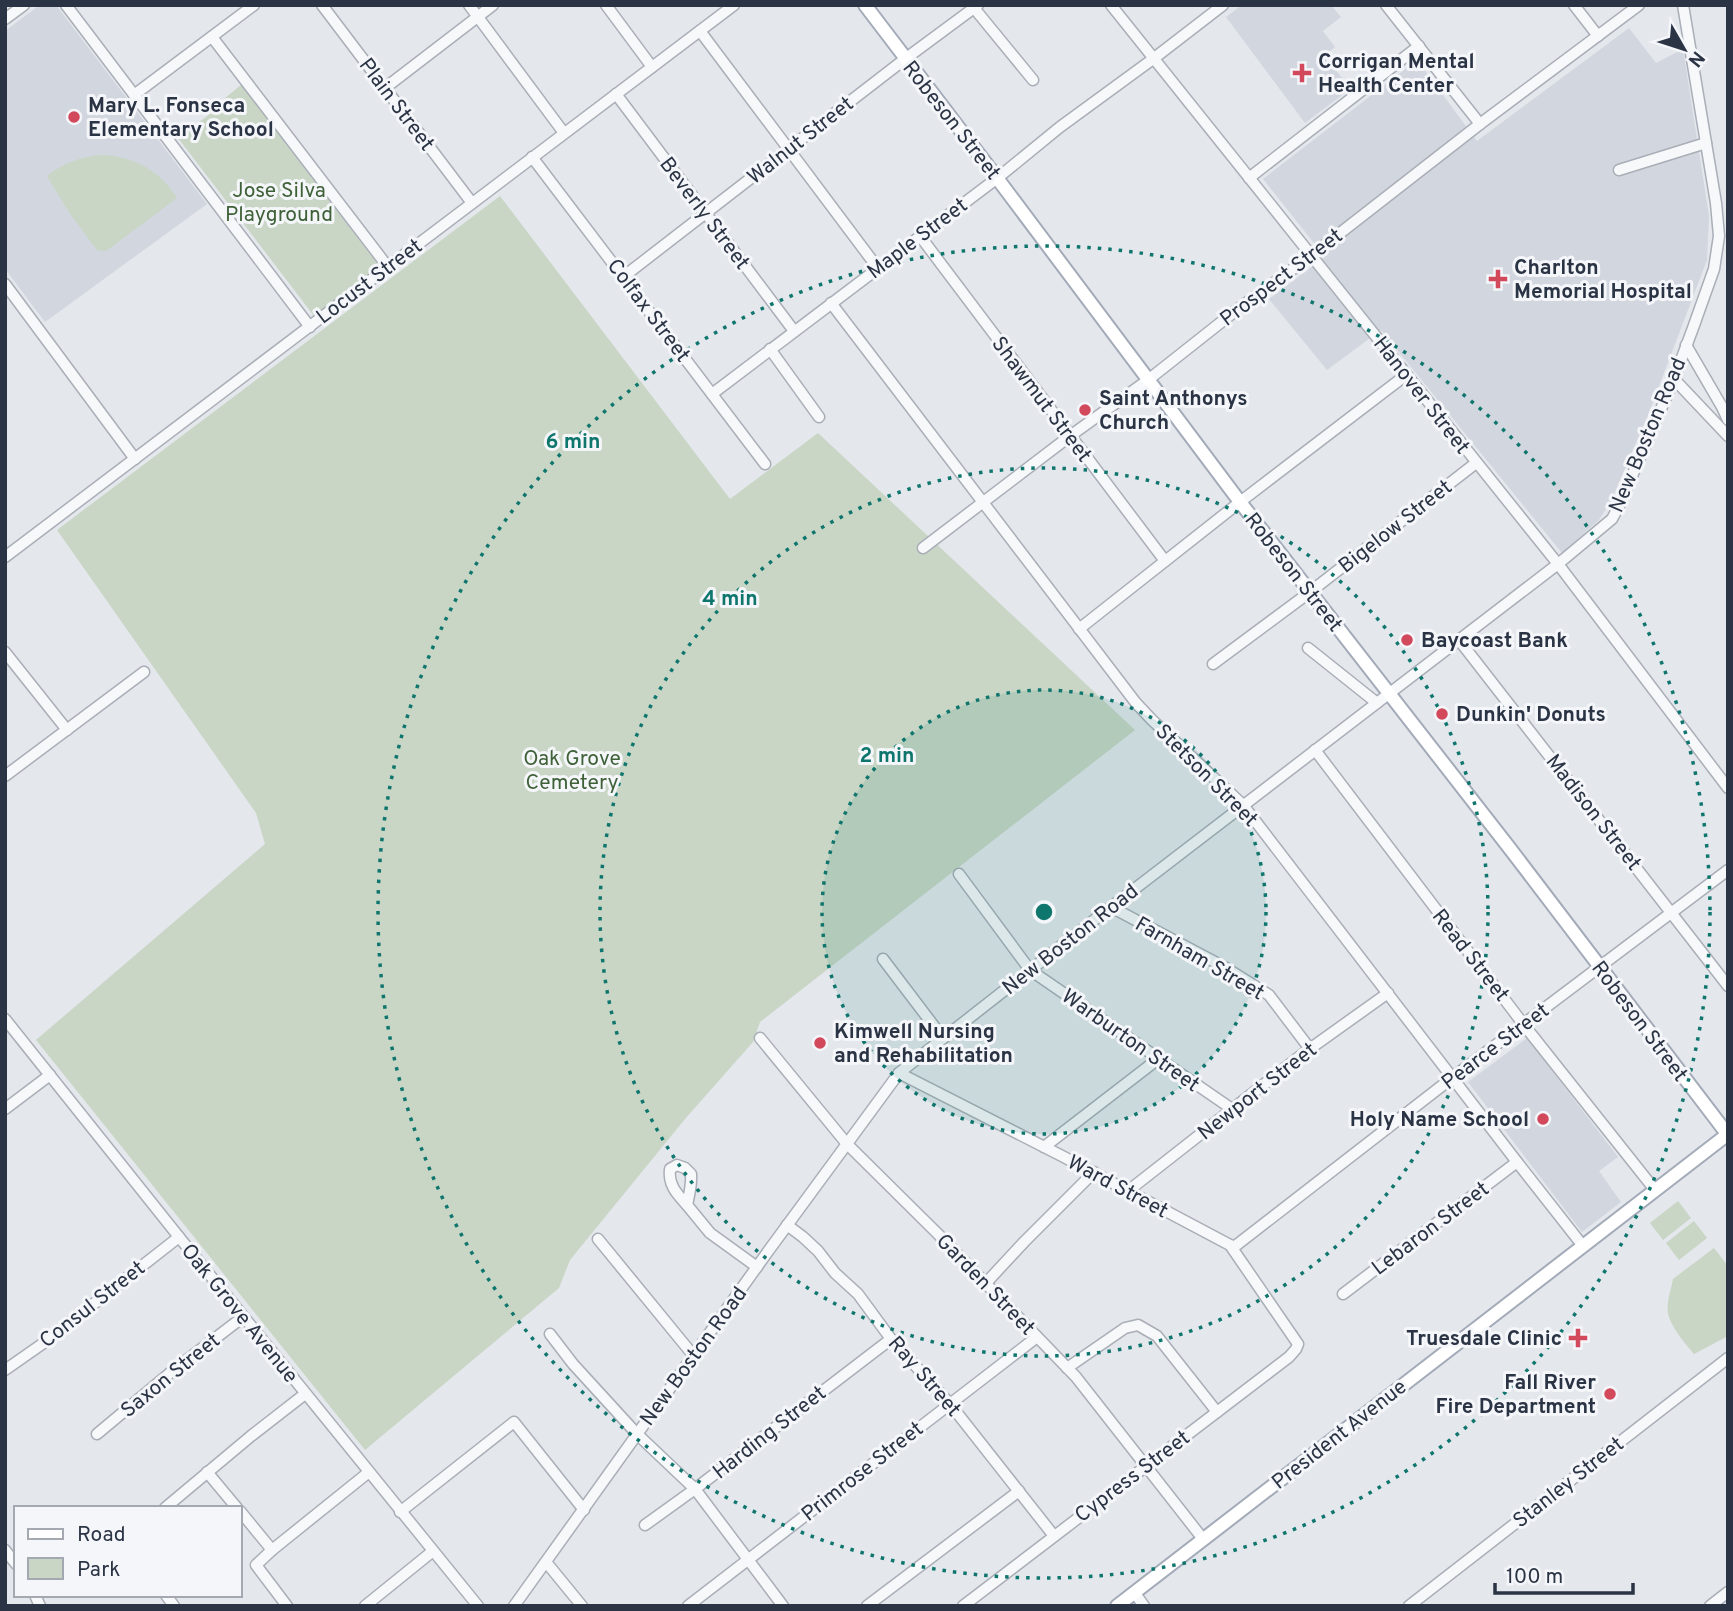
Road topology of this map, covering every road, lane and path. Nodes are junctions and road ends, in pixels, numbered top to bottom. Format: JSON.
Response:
{"nodes":[{"id":1,"x":24,"y":5,"type":"edge"},
{"id":2,"x":66,"y":5,"type":"edge"},
{"id":3,"x":254,"y":5,"type":"edge"},
{"id":4,"x":322,"y":5,"type":"edge"},
{"id":5,"x":469,"y":5,"type":"edge"},
{"id":6,"x":493,"y":5,"type":"edge"},
{"id":7,"x":606,"y":5,"type":"edge"},
{"id":8,"x":734,"y":5,"type":"edge"},
{"id":9,"x":865,"y":5,"type":"edge"},
{"id":10,"x":1111,"y":5,"type":"edge"},
{"id":11,"x":1223,"y":5,"type":"edge"},
{"id":12,"x":1386,"y":5,"type":"edge"},
{"id":13,"x":1574,"y":5,"type":"edge"},
{"id":14,"x":1639,"y":5,"type":"edge"},
{"id":15,"x":1683,"y":5,"type":"edge"},
{"id":16,"x":976,"y":7,"type":"edge"},
{"id":17,"x":478,"y":17,"type":"junction"},
{"id":18,"x":5,"y":19,"type":"edge"},
{"id":19,"x":700,"y":31,"type":"junction"},
{"id":20,"x":1598,"y":36,"type":"junction"},
{"id":21,"x":212,"y":37,"type":"junction"},
{"id":22,"x":1419,"y":46,"type":"junction"},
{"id":23,"x":905,"y":59,"type":"junction"},
{"id":24,"x":1153,"y":59,"type":"junction"},
{"id":25,"x":652,"y":67,"type":"junction"},
{"id":26,"x":1033,"y":80,"type":"dead end"},
{"id":27,"x":385,"y":88,"type":"junction"},
{"id":28,"x":616,"y":94,"type":"junction"},
{"id":29,"x":134,"y":95,"type":"junction"},
{"id":30,"x":1480,"y":124,"type":"junction"},
{"id":31,"x":564,"y":132,"type":"junction"},
{"id":32,"x":1706,"y":143,"type":"junction"},
{"id":33,"x":788,"y":149,"type":"junction"},
{"id":34,"x":533,"y":157,"type":"junction"},
{"id":35,"x":1619,"y":170,"type":"dead end"},
{"id":36,"x":1249,"y":177,"type":"junction"},
{"id":37,"x":997,"y":178,"type":"junction"},
{"id":38,"x":472,"y":203,"type":"junction"},
{"id":39,"x":706,"y":214,"type":"junction"},
{"id":40,"x":1728,"y":222,"type":"edge"},
{"id":41,"x":1723,"y":231,"type":"edge"},
{"id":42,"x":920,"y":236,"type":"junction"},
{"id":43,"x":1312,"y":255,"type":"junction"},
{"id":44,"x":388,"y":267,"type":"junction"},
{"id":45,"x":877,"y":267,"type":"junction"},
{"id":46,"x":623,"y":276,"type":"junction"},
{"id":47,"x":6,"y":287,"type":"edge"},
{"id":48,"x":831,"y":303,"type":"junction"},
{"id":49,"x":310,"y":327,"type":"junction"},
{"id":50,"x":794,"y":331,"type":"junction"},
{"id":51,"x":1686,"y":345,"type":"junction"},
{"id":52,"x":770,"y":349,"type":"junction"},
{"id":53,"x":1406,"y":375,"type":"junction"},
{"id":54,"x":1674,"y":379,"type":"junction"},
{"id":55,"x":1148,"y":380,"type":"junction"},
{"id":56,"x":712,"y":394,"type":"junction"},
{"id":57,"x":819,"y":417,"type":"dead end"},
{"id":58,"x":1728,"y":420,"type":"edge"},
{"id":59,"x":1070,"y":436,"type":"junction"},
{"id":60,"x":1728,"y":436,"type":"edge"},
{"id":61,"x":135,"y":460,"type":"junction"},
{"id":62,"x":1476,"y":463,"type":"junction"},
{"id":63,"x":765,"y":464,"type":"dead end"},
{"id":64,"x":1240,"y":502,"type":"junction"},
{"id":65,"x":984,"y":503,"type":"junction"},
{"id":66,"x":923,"y":548,"type":"dead end"},
{"id":67,"x":5,"y":557,"type":"edge"},
{"id":68,"x":1165,"y":561,"type":"junction"},
{"id":69,"x":1558,"y":564,"type":"junction"},
{"id":70,"x":1310,"y":592,"type":"junction"},
{"id":71,"x":1079,"y":629,"type":"junction"},
{"id":72,"x":1460,"y":640,"type":"junction"},
{"id":73,"x":1308,"y":648,"type":"dead end"},
{"id":74,"x":5,"y":652,"type":"edge"},
{"id":75,"x":1213,"y":664,"type":"dead end"},
{"id":76,"x":144,"y":671,"type":"dead end"},
{"id":77,"x":1390,"y":694,"type":"junction"},
{"id":78,"x":1377,"y":703,"type":"junction"},
{"id":79,"x":66,"y":730,"type":"junction"},
{"id":80,"x":1315,"y":750,"type":"junction"},
{"id":81,"x":5,"y":776,"type":"edge"},
{"id":82,"x":1728,"y":788,"type":"edge"},
{"id":83,"x":1243,"y":805,"type":"junction"},
{"id":84,"x":1728,"y":870,"type":"edge"},
{"id":85,"x":959,"y":874,"type":"dead end"},
{"id":86,"x":1111,"y":907,"type":"junction"},
{"id":87,"x":1672,"y":912,"type":"junction"},
{"id":88,"x":883,"y":959,"type":"dead end"},
{"id":89,"x":1600,"y":967,"type":"junction"},
{"id":90,"x":1030,"y":970,"type":"junction"},
{"id":91,"x":1728,"y":986,"type":"edge"},
{"id":92,"x":1388,"y":993,"type":"junction"},
{"id":93,"x":5,"y":1019,"type":"edge"},
{"id":94,"x":1524,"y":1025,"type":"junction"},
{"id":95,"x":760,"y":1038,"type":"dead end"},
{"id":96,"x":943,"y":1038,"type":"junction"},
{"id":97,"x":1310,"y":1049,"type":"junction"},
{"id":98,"x":1158,"y":1059,"type":"junction"},
{"id":99,"x":898,"y":1073,"type":"junction"},
{"id":100,"x":50,"y":1075,"type":"junction"},
{"id":101,"x":1452,"y":1078,"type":"junction"},
{"id":102,"x":5,"y":1109,"type":"edge"},
{"id":103,"x":1232,"y":1110,"type":"junction"},
{"id":104,"x":1728,"y":1135,"type":"edge"},
{"id":105,"x":847,"y":1144,"type":"junction"},
{"id":106,"x":1044,"y":1147,"type":"junction"},
{"id":107,"x":1517,"y":1162,"type":"junction"},
{"id":108,"x":1094,"y":1172,"type":"junction"},
{"id":109,"x":1655,"y":1190,"type":"junction"},
{"id":110,"x":1128,"y":1191,"type":"junction"},
{"id":111,"x":687,"y":1205,"type":"dead end"},
{"id":112,"x":787,"y":1225,"type":"junction"},
{"id":113,"x":179,"y":1237,"type":"junction"},
{"id":114,"x":598,"y":1239,"type":"dead end"},
{"id":115,"x":1230,"y":1245,"type":"junction"},
{"id":116,"x":1583,"y":1246,"type":"junction"},
{"id":117,"x":757,"y":1267,"type":"junction"},
{"id":118,"x":985,"y":1283,"type":"junction"},
{"id":119,"x":1343,"y":1294,"type":"dead end"},
{"id":120,"x":243,"y":1317,"type":"junction"},
{"id":121,"x":550,"y":1334,"type":"dead end"},
{"id":122,"x":1037,"y":1337,"type":"junction"},
{"id":123,"x":891,"y":1339,"type":"junction"},
{"id":124,"x":1298,"y":1344,"type":"joint"},
{"id":125,"x":693,"y":1355,"type":"junction"},
{"id":126,"x":1728,"y":1358,"type":"edge"},
{"id":127,"x":1067,"y":1368,"type":"junction"},
{"id":128,"x":5,"y":1370,"type":"edge"},
{"id":129,"x":306,"y":1394,"type":"junction"},
{"id":130,"x":950,"y":1404,"type":"junction"},
{"id":131,"x":1217,"y":1412,"type":"junction"},
{"id":132,"x":97,"y":1434,"type":"dead end"},
{"id":133,"x":637,"y":1434,"type":"junction"},
{"id":134,"x":1146,"y":1466,"type":"junction"},
{"id":135,"x":207,"y":1472,"type":"junction"},
{"id":136,"x":369,"y":1472,"type":"junction"},
{"id":137,"x":695,"y":1489,"type":"junction"},
{"id":138,"x":1019,"y":1491,"type":"junction"},
{"id":139,"x":167,"y":1506,"type":"edge"},
{"id":140,"x":235,"y":1506,"type":"edge"},
{"id":141,"x":584,"y":1510,"type":"junction"},
{"id":142,"x":400,"y":1512,"type":"junction"},
{"id":143,"x":242,"y":1515,"type":"edge"},
{"id":144,"x":645,"y":1525,"type":"dead end"},
{"id":145,"x":1054,"y":1536,"type":"junction"},
{"id":146,"x":1203,"y":1539,"type":"junction"},
{"id":147,"x":272,"y":1550,"type":"junction"},
{"id":148,"x":433,"y":1551,"type":"junction"},
{"id":149,"x":749,"y":1559,"type":"junction"},
{"id":150,"x":546,"y":1562,"type":"junction"},
{"id":151,"x":1134,"y":1592,"type":"junction"},
{"id":152,"x":1728,"y":1592,"type":"edge"},
{"id":153,"x":287,"y":1606,"type":"edge"},
{"id":154,"x":365,"y":1606,"type":"edge"},
{"id":155,"x":478,"y":1606,"type":"edge"},
{"id":156,"x":514,"y":1606,"type":"edge"},
{"id":157,"x":582,"y":1606,"type":"edge"},
{"id":158,"x":688,"y":1606,"type":"edge"},
{"id":159,"x":783,"y":1606,"type":"edge"},
{"id":160,"x":867,"y":1606,"type":"edge"},
{"id":161,"x":963,"y":1606,"type":"edge"},
{"id":162,"x":1117,"y":1606,"type":"edge"},
{"id":163,"x":1144,"y":1606,"type":"edge"},
{"id":164,"x":1409,"y":1606,"type":"edge"},
{"id":165,"x":1710,"y":1606,"type":"edge"}],
"edges":[{"from":1,"to":18,"type":"street"},
{"from":2,"to":29,"type":"street"},
{"from":3,"to":21,"type":"street"},
{"from":4,"to":27,"type":"street","name":"Plain Street"},
{"from":5,"to":17,"type":"street"},
{"from":6,"to":17,"type":"street"},
{"from":7,"to":25,"type":"street"},
{"from":8,"to":19,"type":"street","name":"Locust Street"},
{"from":9,"to":23,"type":"main road","name":"Robeson Street"},
{"from":10,"to":24,"type":"street","name":"Hanover Street"},
{"from":11,"to":24,"type":"street","name":"Maple Street"},
{"from":12,"to":22,"type":"street"},
{"from":13,"to":20,"type":"street"},
{"from":14,"to":20,"type":"street","name":"Prospect Street"},
{"from":15,"to":32,"type":"street","name":"New Boston Road"},
{"from":16,"to":23,"type":"street","name":"Walnut Street"},
{"from":16,"to":26,"type":"street"},
{"from":17,"to":27,"type":"street"},
{"from":17,"to":31,"type":"street"},
{"from":19,"to":25,"type":"street","name":"Locust Street"},
{"from":19,"to":33,"type":"street"},
{"from":20,"to":30,"type":"street","name":"Prospect Street"},
{"from":21,"to":29,"type":"street"},
{"from":21,"to":44,"type":"street"},
{"from":22,"to":30,"type":"street"},
{"from":22,"to":36,"type":"street"},
{"from":23,"to":33,"type":"street","name":"Walnut Street"},
{"from":23,"to":37,"type":"main road","name":"Robeson Street"},
{"from":24,"to":36,"type":"street","name":"Hanover Street"},
{"from":24,"to":37,"type":"street","name":"Maple Street"},
{"from":25,"to":28,"type":"street","name":"Locust Street"},
{"from":27,"to":38,"type":"street","name":"Plain Street"},
{"from":28,"to":31,"type":"street","name":"Locust Street"},
{"from":28,"to":39,"type":"street","name":"Beverly Street"},
{"from":29,"to":49,"type":"street"},
{"from":30,"to":43,"type":"street","name":"Prospect Street"},
{"from":31,"to":34,"type":"street","name":"Locust Street"},
{"from":32,"to":35,"type":"street"},
{"from":32,"to":41,"type":"street","name":"New Boston Road"},
{"from":33,"to":39,"type":"street","name":"Walnut Street"},
{"from":33,"to":45,"type":"street"},
{"from":34,"to":38,"type":"street","name":"Locust Street"},
{"from":34,"to":46,"type":"street","name":"Colfax Street"},
{"from":36,"to":43,"type":"street","name":"Hanover Street"},
{"from":37,"to":42,"type":"street","name":"Maple Street"},
{"from":37,"to":55,"type":"main road","name":"Robeson Street"},
{"from":38,"to":44,"type":"street","name":"Locust Street"},
{"from":39,"to":46,"type":"street","name":"Walnut Street"},
{"from":39,"to":50,"type":"street","name":"Beverly Street"},
{"from":40,"to":41,"type":"street"},
{"from":41,"to":51,"type":"street","name":"New Boston Road"},
{"from":42,"to":45,"type":"street","name":"Maple Street"},
{"from":42,"to":59,"type":"street","name":"Shawmut Street"},
{"from":43,"to":53,"type":"street","name":"Hanover Street"},
{"from":43,"to":55,"type":"street","name":"Prospect Street"},
{"from":44,"to":49,"type":"street","name":"Locust Street"},
{"from":45,"to":48,"type":"street","name":"Maple Street"},
{"from":46,"to":56,"type":"street","name":"Colfax Street"},
{"from":47,"to":61,"type":"street"},
{"from":48,"to":50,"type":"street","name":"Maple Street"},
{"from":48,"to":65,"type":"street","name":"Stetson Street"},
{"from":49,"to":61,"type":"street","name":"Locust Street"},
{"from":50,"to":52,"type":"street","name":"Maple Street"},
{"from":51,"to":54,"type":"street","name":"New Boston Road"},
{"from":51,"to":58,"type":"street"},
{"from":52,"to":56,"type":"street","name":"Maple Street"},
{"from":52,"to":57,"type":"street"},
{"from":53,"to":62,"type":"street","name":"Hanover Street"},
{"from":53,"to":64,"type":"street"},
{"from":54,"to":60,"type":"street"},
{"from":54,"to":69,"type":"street","name":"New Boston Road"},
{"from":55,"to":59,"type":"street","name":"Prospect Street"},
{"from":55,"to":64,"type":"main road","name":"Robeson Street"},
{"from":56,"to":63,"type":"street","name":"Colfax Street"},
{"from":59,"to":65,"type":"street","name":"Prospect Street"},
{"from":59,"to":68,"type":"street","name":"Shawmut Street"},
{"from":61,"to":67,"type":"street","name":"Locust Street"},
{"from":62,"to":69,"type":"street","name":"Hanover Street"},
{"from":62,"to":70,"type":"street","name":"Bigelow Street"},
{"from":64,"to":68,"type":"street"},
{"from":64,"to":70,"type":"main road","name":"Robeson Street"},
{"from":65,"to":66,"type":"street","name":"Prospect Street"},
{"from":65,"to":71,"type":"street","name":"Stetson Street"},
{"from":68,"to":71,"type":"street"},
{"from":69,"to":72,"type":"street","name":"New Boston Road"},
{"from":69,"to":82,"type":"street","name":"Hanover Street"},
{"from":70,"to":75,"type":"street","name":"Bigelow Street"},
{"from":70,"to":77,"type":"main road","name":"Robeson Street"},
{"from":71,"to":83,"type":"street","name":"Stetson Street"},
{"from":72,"to":77,"type":"street","name":"New Boston Road"},
{"from":72,"to":87,"type":"street","name":"Madison Street"},
{"from":73,"to":78,"type":"street"},
{"from":74,"to":79,"type":"street"},
{"from":76,"to":79,"type":"street"},
{"from":77,"to":78,"type":"street","name":"New Boston Road"},
{"from":77,"to":89,"type":"main road","name":"Robeson Street"},
{"from":78,"to":80,"type":"street","name":"New Boston Road"},
{"from":79,"to":81,"type":"street"},
{"from":80,"to":83,"type":"street","name":"New Boston Road"},
{"from":80,"to":94,"type":"street","name":"Read Street"},
{"from":83,"to":86,"type":"street","name":"New Boston Road"},
{"from":83,"to":92,"type":"street","name":"Stetson Street"},
{"from":84,"to":87,"type":"street","name":"Pearce Street"},
{"from":85,"to":90,"type":"street","name":"Warburton Street"},
{"from":86,"to":90,"type":"street","name":"New Boston Road"},
{"from":86,"to":97,"type":"street","name":"Farnham Street"},
{"from":87,"to":89,"type":"street","name":"Pearce Street"},
{"from":87,"to":91,"type":"street","name":"Madison Street"},
{"from":88,"to":96,"type":"street"},
{"from":89,"to":94,"type":"street","name":"Pearce Street"},
{"from":89,"to":104,"type":"main road","name":"Robeson Street"},
{"from":90,"to":96,"type":"street","name":"New Boston Road"},
{"from":90,"to":98,"type":"street","name":"Warburton Street"},
{"from":92,"to":97,"type":"street","name":"Newport Street"},
{"from":92,"to":101,"type":"street","name":"Stetson Street"},
{"from":93,"to":100,"type":"street","name":"Oak Grove Avenue"},
{"from":94,"to":101,"type":"street","name":"Pearce Street"},
{"from":94,"to":109,"type":"street","name":"Read Street"},
{"from":95,"to":105,"type":"street","name":"Garden Street"},
{"from":96,"to":99,"type":"street","name":"New Boston Road"},
{"from":97,"to":103,"type":"street","name":"Newport Street"},
{"from":98,"to":103,"type":"street","name":"Warburton Street"},
{"from":98,"to":106,"type":"street"},
{"from":99,"to":105,"type":"street","name":"New Boston Road"},
{"from":99,"to":106,"type":"street","name":"Ward Street"},
{"from":100,"to":102,"type":"street"},
{"from":100,"to":113,"type":"street","name":"Oak Grove Avenue"},
{"from":101,"to":107,"type":"street","name":"Stetson Street"},
{"from":101,"to":115,"type":"street","name":"Pearce Street"},
{"from":103,"to":110,"type":"street","name":"Newport Street"},
{"from":104,"to":109,"type":"main road","name":"President Avenue"},
{"from":105,"to":112,"type":"street","name":"New Boston Road"},
{"from":105,"to":118,"type":"street","name":"Garden Street"},
{"from":106,"to":108,"type":"street","name":"Ward Street"},
{"from":107,"to":116,"type":"street","name":"Stetson Street"},
{"from":107,"to":119,"type":"street","name":"Lebaron Street"},
{"from":108,"to":110,"type":"street","name":"Ward Street"},
{"from":108,"to":118,"type":"street"},
{"from":109,"to":116,"type":"main road","name":"President Avenue"},
{"from":110,"to":115,"type":"street","name":"Ward Street"},
{"from":111,"to":117,"type":"street"},
{"from":112,"to":117,"type":"street","name":"New Boston Road"},
{"from":112,"to":123,"type":"street","name":"Ray Street"},
{"from":113,"to":120,"type":"street","name":"Oak Grove Avenue"},
{"from":113,"to":128,"type":"street","name":"Consul Street"},
{"from":114,"to":125,"type":"street"},
{"from":115,"to":124,"type":"street","name":"Ward Street"},
{"from":116,"to":146,"type":"main road","name":"President Avenue"},
{"from":117,"to":125,"type":"street","name":"New Boston Road"},
{"from":118,"to":122,"type":"street","name":"Garden Street"},
{"from":120,"to":129,"type":"street","name":"Oak Grove Avenue"},
{"from":120,"to":132,"type":"street","name":"Saxon Street"},
{"from":121,"to":133,"type":"street"},
{"from":122,"to":127,"type":"street","name":"Garden Street"},
{"from":122,"to":130,"type":"street","name":"Primrose Street"},
{"from":123,"to":130,"type":"street","name":"Ray Street"},
{"from":123,"to":137,"type":"street","name":"Harding Street"},
{"from":124,"to":131,"type":"street","name":"Cypress Street"},
{"from":125,"to":133,"type":"street","name":"New Boston Road"},
{"from":126,"to":164,"type":"street","name":"Stanley Street"},
{"from":127,"to":131,"type":"street"},
{"from":127,"to":134,"type":"street","name":"Garden Street"},
{"from":129,"to":135,"type":"street"},
{"from":129,"to":136,"type":"street","name":"Oak Grove Avenue"},
{"from":130,"to":138,"type":"street","name":"Ray Street"},
{"from":130,"to":149,"type":"street","name":"Primrose Street"},
{"from":131,"to":134,"type":"street","name":"Cypress Street"},
{"from":133,"to":137,"type":"street"},
{"from":133,"to":141,"type":"street","name":"New Boston Road"},
{"from":134,"to":145,"type":"street","name":"Cypress Street"},
{"from":134,"to":146,"type":"street","name":"Garden Street"},
{"from":135,"to":139,"type":"street"},
{"from":135,"to":140,"type":"street"},
{"from":136,"to":142,"type":"street","name":"Oak Grove Avenue"},
{"from":136,"to":147,"type":"street"},
{"from":137,"to":144,"type":"street","name":"Harding Street"},
{"from":137,"to":149,"type":"street"},
{"from":138,"to":145,"type":"street","name":"Ray Street"},
{"from":138,"to":160,"type":"street"},
{"from":141,"to":142,"type":"street"},
{"from":141,"to":150,"type":"street","name":"New Boston Road"},
{"from":142,"to":148,"type":"street","name":"Oak Grove Avenue"},
{"from":143,"to":147,"type":"street"},
{"from":145,"to":161,"type":"street","name":"Cypress Street"},
{"from":146,"to":151,"type":"main road","name":"President Avenue"},
{"from":147,"to":153,"type":"street"},
{"from":148,"to":154,"type":"street"},
{"from":148,"to":155,"type":"street","name":"Oak Grove Avenue"},
{"from":149,"to":158,"type":"street","name":"Primrose Street"},
{"from":149,"to":159,"type":"street"},
{"from":150,"to":156,"type":"street","name":"New Boston Road"},
{"from":150,"to":157,"type":"street"},
{"from":151,"to":162,"type":"main road","name":"President Avenue"},
{"from":151,"to":163,"type":"street"},
{"from":152,"to":165,"type":"street"}]}
